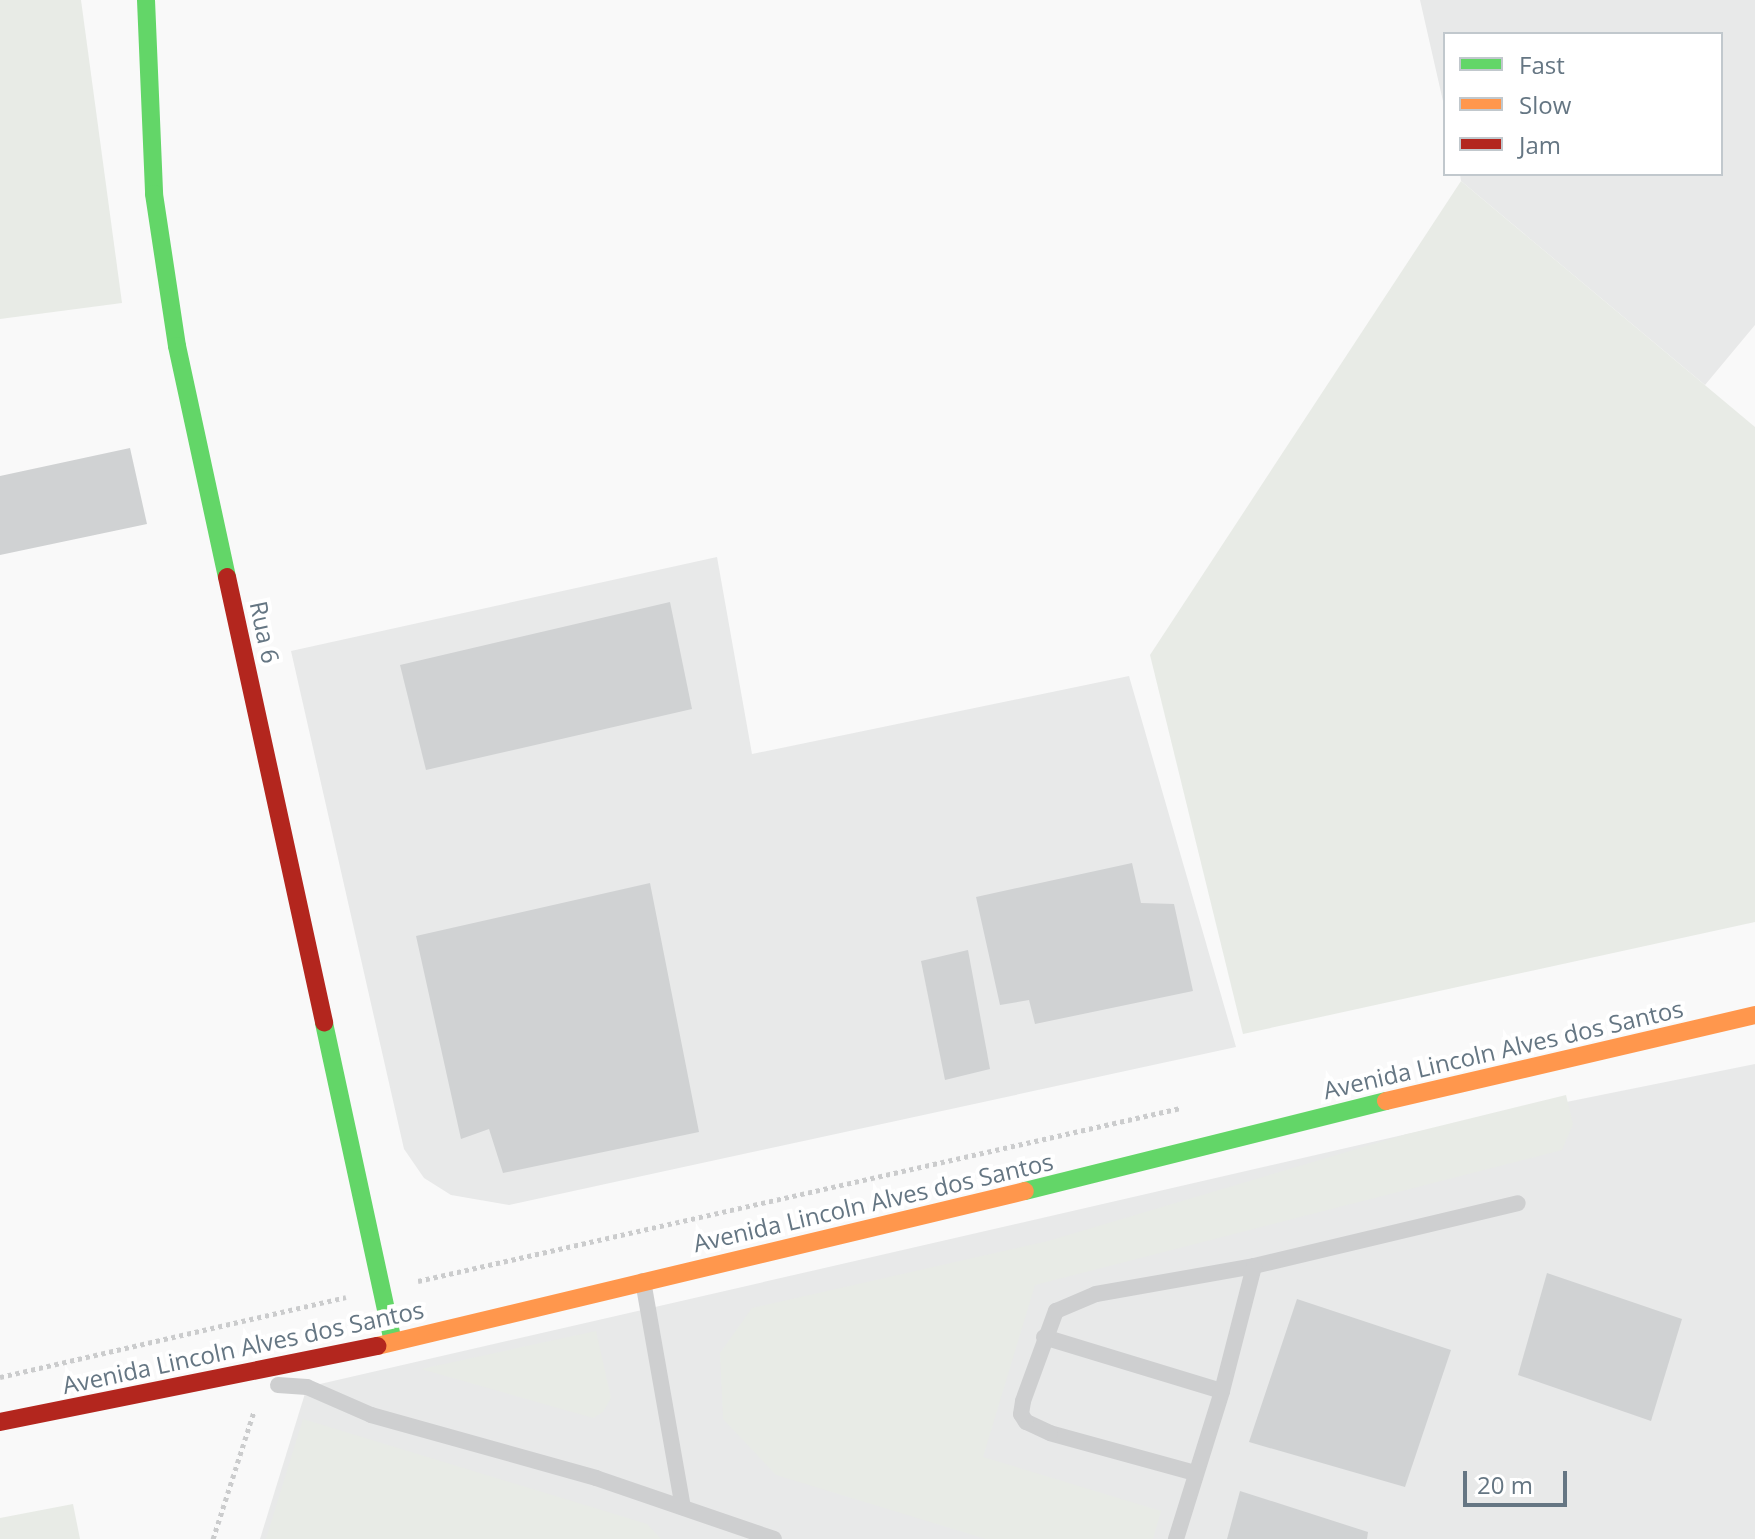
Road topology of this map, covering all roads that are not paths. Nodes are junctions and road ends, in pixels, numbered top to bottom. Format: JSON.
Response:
{"nodes":[{"id":1,"x":146,"y":0,"type":"edge"},
{"id":2,"x":1755,"y":1015,"type":"edge"},
{"id":3,"x":1518,"y":1203,"type":"dead end"},
{"id":4,"x":1254,"y":1266,"type":"junction"},
{"id":5,"x":643,"y":1281,"type":"junction"},
{"id":6,"x":1044,"y":1337,"type":"junction"},
{"id":7,"x":393,"y":1342,"type":"junction"},
{"id":8,"x":216,"y":1379,"type":"junction"},
{"id":9,"x":1222,"y":1391,"type":"junction"},
{"id":10,"x":0,"y":1422,"type":"edge"},
{"id":11,"x":1195,"y":1473,"type":"junction"},
{"id":12,"x":683,"y":1508,"type":"junction"},
{"id":13,"x":774,"y":1539,"type":"edge"},
{"id":14,"x":1176,"y":1539,"type":"edge"}],
"edges":[{"from":1,"to":7,"type":"street","name":"Rua 6"},
{"from":2,"to":5,"type":"street","name":"Avenida Lincoln Alves dos Santos"},
{"from":3,"to":4,"type":"lane"},
{"from":4,"to":6,"type":"lane"},
{"from":4,"to":9,"type":"lane"},
{"from":5,"to":7,"type":"street","name":"Avenida Lincoln Alves dos Santos"},
{"from":5,"to":12,"type":"lane"},
{"from":6,"to":9,"type":"lane"},
{"from":6,"to":11,"type":"lane"},
{"from":7,"to":8,"type":"street","name":"Avenida Lincoln Alves dos Santos"},
{"from":8,"to":10,"type":"street","name":"Avenida Lincoln Alves dos Santos"},
{"from":8,"to":12,"type":"lane"},
{"from":9,"to":11,"type":"lane"},
{"from":11,"to":14,"type":"lane"},
{"from":12,"to":13,"type":"lane"}]}
